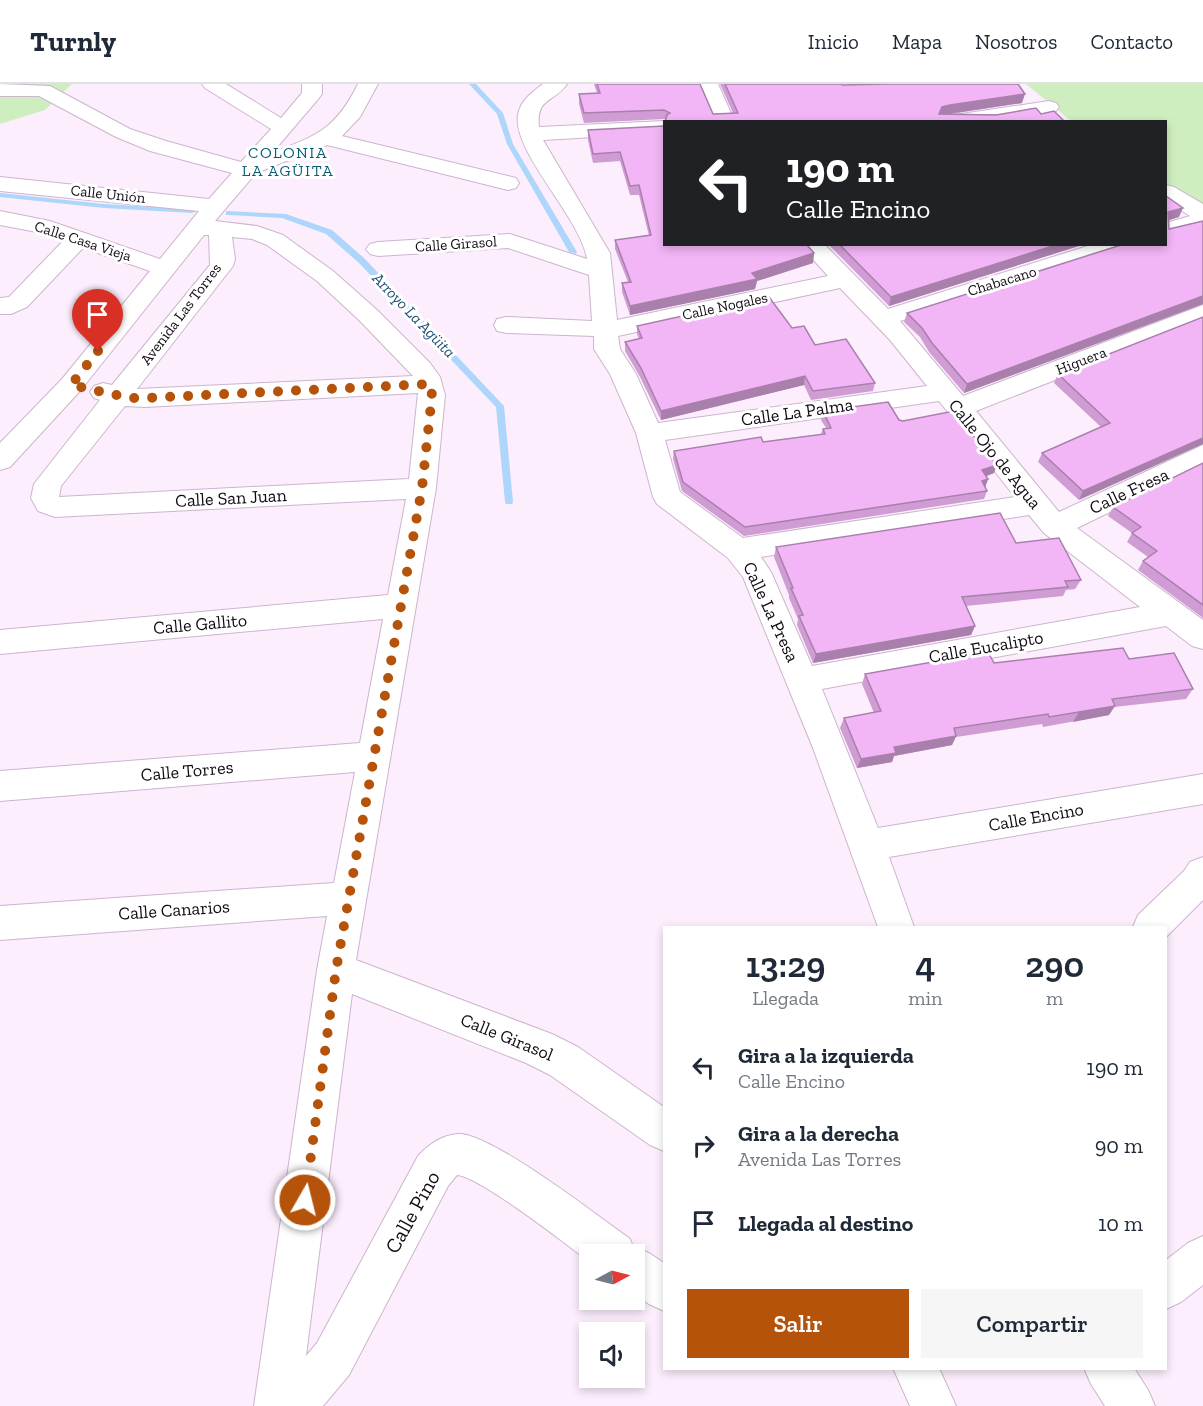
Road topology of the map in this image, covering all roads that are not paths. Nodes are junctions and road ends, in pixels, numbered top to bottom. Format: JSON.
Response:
{"nodes":[{"id":1,"x":212,"y":84,"type":"edge"},
{"id":2,"x":312,"y":84,"type":"edge"},
{"id":3,"x":368,"y":84,"type":"edge"},
{"id":4,"x":557,"y":84,"type":"edge"},
{"id":5,"x":708,"y":84,"type":"edge"},
{"id":6,"x":1028,"y":88,"type":"dead end"},
{"id":7,"x":0,"y":90,"type":"edge"},
{"id":8,"x":1049,"y":107,"type":"junction"},
{"id":9,"x":724,"y":120,"type":"edge"},
{"id":10,"x":961,"y":120,"type":"edge"},
{"id":11,"x":1064,"y":120,"type":"edge"},
{"id":12,"x":663,"y":127,"type":"edge"},
{"id":13,"x":283,"y":128,"type":"junction"},
{"id":14,"x":529,"y":134,"type":"junction"},
{"id":15,"x":324,"y":138,"type":"junction"},
{"id":16,"x":246,"y":170,"type":"junction"},
{"id":17,"x":508,"y":183,"type":"dead end"},
{"id":18,"x":0,"y":184,"type":"edge"},
{"id":19,"x":1167,"y":193,"type":"edge"},
{"id":20,"x":1203,"y":214,"type":"edge"},
{"id":21,"x":0,"y":218,"type":"edge"},
{"id":22,"x":1203,"y":219,"type":"edge"},
{"id":23,"x":211,"y":221,"type":"junction"},
{"id":24,"x":1167,"y":230,"type":"edge"},
{"id":25,"x":77,"y":240,"type":"junction"},
{"id":26,"x":812,"y":246,"type":"edge"},
{"id":27,"x":1114,"y":246,"type":"edge"},
{"id":28,"x":378,"y":249,"type":"dead end"},
{"id":29,"x":165,"y":268,"type":"junction"},
{"id":30,"x":601,"y":271,"type":"junction"},
{"id":31,"x":845,"y":280,"type":"junction"},
{"id":32,"x":5,"y":306,"type":"edge"},
{"id":33,"x":1203,"y":313,"type":"edge"},
{"id":34,"x":884,"y":318,"type":"junction"},
{"id":35,"x":506,"y":325,"type":"dead end"},
{"id":36,"x":605,"y":328,"type":"junction"},
{"id":37,"x":430,"y":384,"type":"junction"},
{"id":38,"x":71,"y":385,"type":"junction"},
{"id":39,"x":118,"y":396,"type":"junction"},
{"id":40,"x":952,"y":400,"type":"junction"},
{"id":41,"x":649,"y":433,"type":"junction"},
{"id":42,"x":1203,"y":454,"type":"edge"},
{"id":43,"x":0,"y":460,"type":"edge"},
{"id":44,"x":422,"y":488,"type":"junction"},
{"id":45,"x":45,"y":498,"type":"joint"},
{"id":46,"x":1034,"y":504,"type":"junction"},
{"id":47,"x":1054,"y":526,"type":"junction"},
{"id":48,"x":738,"y":550,"type":"junction"},
{"id":49,"x":400,"y":606,"type":"junction"},
{"id":50,"x":1170,"y":613,"type":"junction"},
{"id":51,"x":1203,"y":637,"type":"edge"},
{"id":52,"x":0,"y":642,"type":"edge"},
{"id":53,"x":803,"y":680,"type":"junction"},
{"id":54,"x":373,"y":756,"type":"junction"},
{"id":55,"x":0,"y":786,"type":"edge"},
{"id":56,"x":1203,"y":789,"type":"edge"},
{"id":57,"x":868,"y":845,"type":"junction"},
{"id":58,"x":1201,"y":881,"type":"edge"},
{"id":59,"x":349,"y":898,"type":"junction"},
{"id":60,"x":0,"y":923,"type":"edge"},
{"id":61,"x":896,"y":926,"type":"edge"},
{"id":62,"x":1152,"y":926,"type":"edge"},
{"id":63,"x":336,"y":970,"type":"junction"},
{"id":64,"x":663,"y":1130,"type":"edge"},
{"id":65,"x":601,"y":1244,"type":"edge"},
{"id":66,"x":1203,"y":1258,"type":"edge"},
{"id":67,"x":645,"y":1276,"type":"edge"},
{"id":68,"x":1167,"y":1286,"type":"edge"},
{"id":69,"x":663,"y":1288,"type":"edge"},
{"id":70,"x":917,"y":1370,"type":"edge"},
{"id":71,"x":1108,"y":1370,"type":"edge"},
{"id":72,"x":277,"y":1406,"type":"edge"},
{"id":73,"x":293,"y":1406,"type":"edge"},
{"id":74,"x":933,"y":1406,"type":"edge"},
{"id":75,"x":1132,"y":1406,"type":"edge"}],
"edges":[{"from":1,"to":13,"type":"street"},
{"from":2,"to":13,"type":"street"},
{"from":3,"to":15,"type":"street"},
{"from":4,"to":14,"type":"street"},
{"from":5,"to":9,"type":"street"},
{"from":6,"to":8,"type":"street"},
{"from":7,"to":16,"type":"street"},
{"from":8,"to":10,"type":"street"},
{"from":8,"to":11,"type":"street"},
{"from":12,"to":14,"type":"street"},
{"from":13,"to":16,"type":"street"},
{"from":14,"to":30,"type":"street","name":"Calle La Presa"},
{"from":15,"to":16,"type":"street"},
{"from":15,"to":17,"type":"street"},
{"from":16,"to":23,"type":"street"},
{"from":18,"to":23,"type":"street","name":"Calle Unión"},
{"from":19,"to":20,"type":"street"},
{"from":21,"to":25,"type":"street","name":"Calle Casa Vieja"},
{"from":22,"to":24,"type":"street"},
{"from":23,"to":29,"type":"street"},
{"from":23,"to":37,"type":"street","name":"Calle Unión"},
{"from":23,"to":39,"type":"street","name":"Avenida Las Torres"},
{"from":25,"to":29,"type":"street","name":"Calle Casa Vieja"},
{"from":25,"to":32,"type":"street"},
{"from":26,"to":31,"type":"street","name":"Calle Ojo de Agua"},
{"from":27,"to":34,"type":"street","name":"Chabacano"},
{"from":28,"to":30,"type":"street","name":"Calle Girasol"},
{"from":29,"to":38,"type":"street"},
{"from":30,"to":36,"type":"street","name":"Calle La Presa"},
{"from":31,"to":34,"type":"street","name":"Calle Ojo de Agua"},
{"from":31,"to":36,"type":"street","name":"Calle Nogales"},
{"from":33,"to":40,"type":"street","name":"Higuera"},
{"from":34,"to":40,"type":"street","name":"Calle Ojo de Agua"},
{"from":35,"to":36,"type":"street","name":"Calle Nogales"},
{"from":36,"to":41,"type":"street","name":"Calle La Presa"},
{"from":37,"to":39,"type":"street"},
{"from":37,"to":44,"type":"street"},
{"from":38,"to":39,"type":"street"},
{"from":38,"to":43,"type":"street"},
{"from":39,"to":45,"type":"street","name":"Avenida Las Torres"},
{"from":40,"to":41,"type":"street","name":"Calle La Palma"},
{"from":40,"to":46,"type":"street","name":"Calle Ojo de Agua"},
{"from":41,"to":48,"type":"street","name":"Calle La Presa"},
{"from":42,"to":47,"type":"street","name":"Calle Fresa"},
{"from":44,"to":45,"type":"street","name":"Calle San Juan"},
{"from":44,"to":49,"type":"street"},
{"from":46,"to":47,"type":"street","name":"Calle Ojo de Agua"},
{"from":46,"to":48,"type":"street"},
{"from":47,"to":50,"type":"street","name":"Calle Ojo de Agua"},
{"from":48,"to":53,"type":"street","name":"Calle La Presa"},
{"from":49,"to":52,"type":"street","name":"Calle Gallito"},
{"from":49,"to":54,"type":"street"},
{"from":50,"to":51,"type":"street","name":"Calle Ojo de Agua"},
{"from":50,"to":53,"type":"street","name":"Calle Eucalipto"},
{"from":53,"to":57,"type":"street","name":"Calle La Presa"},
{"from":54,"to":55,"type":"street","name":"Calle Torres"},
{"from":54,"to":59,"type":"street"},
{"from":56,"to":57,"type":"street","name":"Calle Encino"},
{"from":57,"to":61,"type":"street","name":"Calle La Presa"},
{"from":58,"to":62,"type":"street"},
{"from":59,"to":60,"type":"street","name":"Calle Canarios"},
{"from":59,"to":63,"type":"street"},
{"from":63,"to":64,"type":"street","name":"Calle Girasol"},
{"from":63,"to":72,"type":"street"},
{"from":65,"to":73,"type":"street","name":"Calle Pino"},
{"from":66,"to":68,"type":"street"},
{"from":67,"to":69,"type":"street"},
{"from":70,"to":74,"type":"street"},
{"from":71,"to":75,"type":"street"}]}
